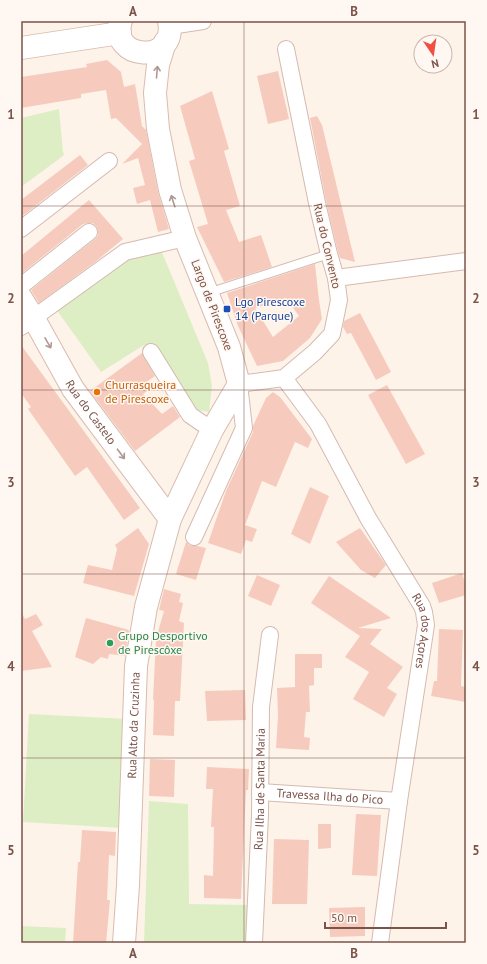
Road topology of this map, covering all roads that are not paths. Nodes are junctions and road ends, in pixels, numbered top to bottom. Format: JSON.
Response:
{"nodes":[{"id":1,"x":203,"y":21,"type":"edge"},
{"id":2,"x":120,"y":27,"type":"edge"},
{"id":3,"x":168,"y":30,"type":"edge"},
{"id":4,"x":21,"y":48,"type":"edge"},
{"id":5,"x":286,"y":49,"type":"dead end"},
{"id":6,"x":109,"y":161,"type":"dead end"},
{"id":7,"x":21,"y":229,"type":"edge"},
{"id":8,"x":89,"y":232,"type":"dead end"},
{"id":9,"x":185,"y":238,"type":"junction"},
{"id":10,"x":329,"y":254,"type":"junction"},
{"id":11,"x":466,"y":261,"type":"edge"},
{"id":12,"x":336,"y":278,"type":"junction"},
{"id":13,"x":21,"y":286,"type":"edge"},
{"id":14,"x":208,"y":293,"type":"junction"},
{"id":15,"x":21,"y":298,"type":"edge"},
{"id":16,"x":27,"y":322,"type":"edge"},
{"id":17,"x":151,"y":352,"type":"dead end"},
{"id":18,"x":284,"y":378,"type":"junction"},
{"id":19,"x":239,"y":384,"type":"junction"},
{"id":20,"x":212,"y":430,"type":"junction"},
{"id":21,"x":170,"y":519,"type":"junction"},
{"id":22,"x":194,"y":537,"type":"dead end"},
{"id":23,"x":270,"y":635,"type":"dead end"},
{"id":24,"x":260,"y":792,"type":"junction"},
{"id":25,"x":399,"y":801,"type":"junction"},
{"id":26,"x":124,"y":943,"type":"edge"},
{"id":27,"x":254,"y":943,"type":"edge"},
{"id":28,"x":380,"y":943,"type":"edge"}],
"edges":[{"from":1,"to":3,"type":"street"},
{"from":2,"to":3,"type":"street"},
{"from":2,"to":4,"type":"street"},
{"from":9,"to":3,"type":"street","name":"Largo de Pirescoxe","one_way":true},
{"from":5,"to":10,"type":"street","name":"Rua do Convento"},
{"from":6,"to":7,"type":"street"},
{"from":8,"to":13,"type":"street"},
{"from":9,"to":14,"type":"street","name":"Largo de Pirescoxe"},
{"from":9,"to":16,"type":"street"},
{"from":10,"to":12,"type":"street","name":"Rua do Convento"},
{"from":10,"to":14,"type":"lane"},
{"from":11,"to":12,"type":"street"},
{"from":12,"to":18,"type":"street","name":"Rua do Convento"},
{"from":14,"to":19,"type":"street","name":"Largo de Pirescoxe"},
{"from":15,"to":16,"type":"street","name":"Rua do Castelo"},
{"from":16,"to":21,"type":"street","name":"Rua do Castelo","one_way":true},
{"from":17,"to":20,"type":"street"},
{"from":18,"to":19,"type":"street"},
{"from":18,"to":25,"type":"street","name":"Rua dos Açores"},
{"from":19,"to":20,"type":"street","name":"Rua Alto da Cruzinha"},
{"from":19,"to":22,"type":"street","name":"Largo de Pirescoxe"},
{"from":20,"to":21,"type":"street","name":"Rua Alto da Cruzinha"},
{"from":21,"to":26,"type":"street","name":"Rua Alto da Cruzinha"},
{"from":23,"to":24,"type":"street","name":"Rua Ilha de Santa Maria"},
{"from":24,"to":25,"type":"street","name":"Travessa Ilha do Pico"},
{"from":24,"to":27,"type":"street","name":"Rua Ilha de Santa Maria"},
{"from":25,"to":28,"type":"street","name":"Rua dos Açores"}]}
